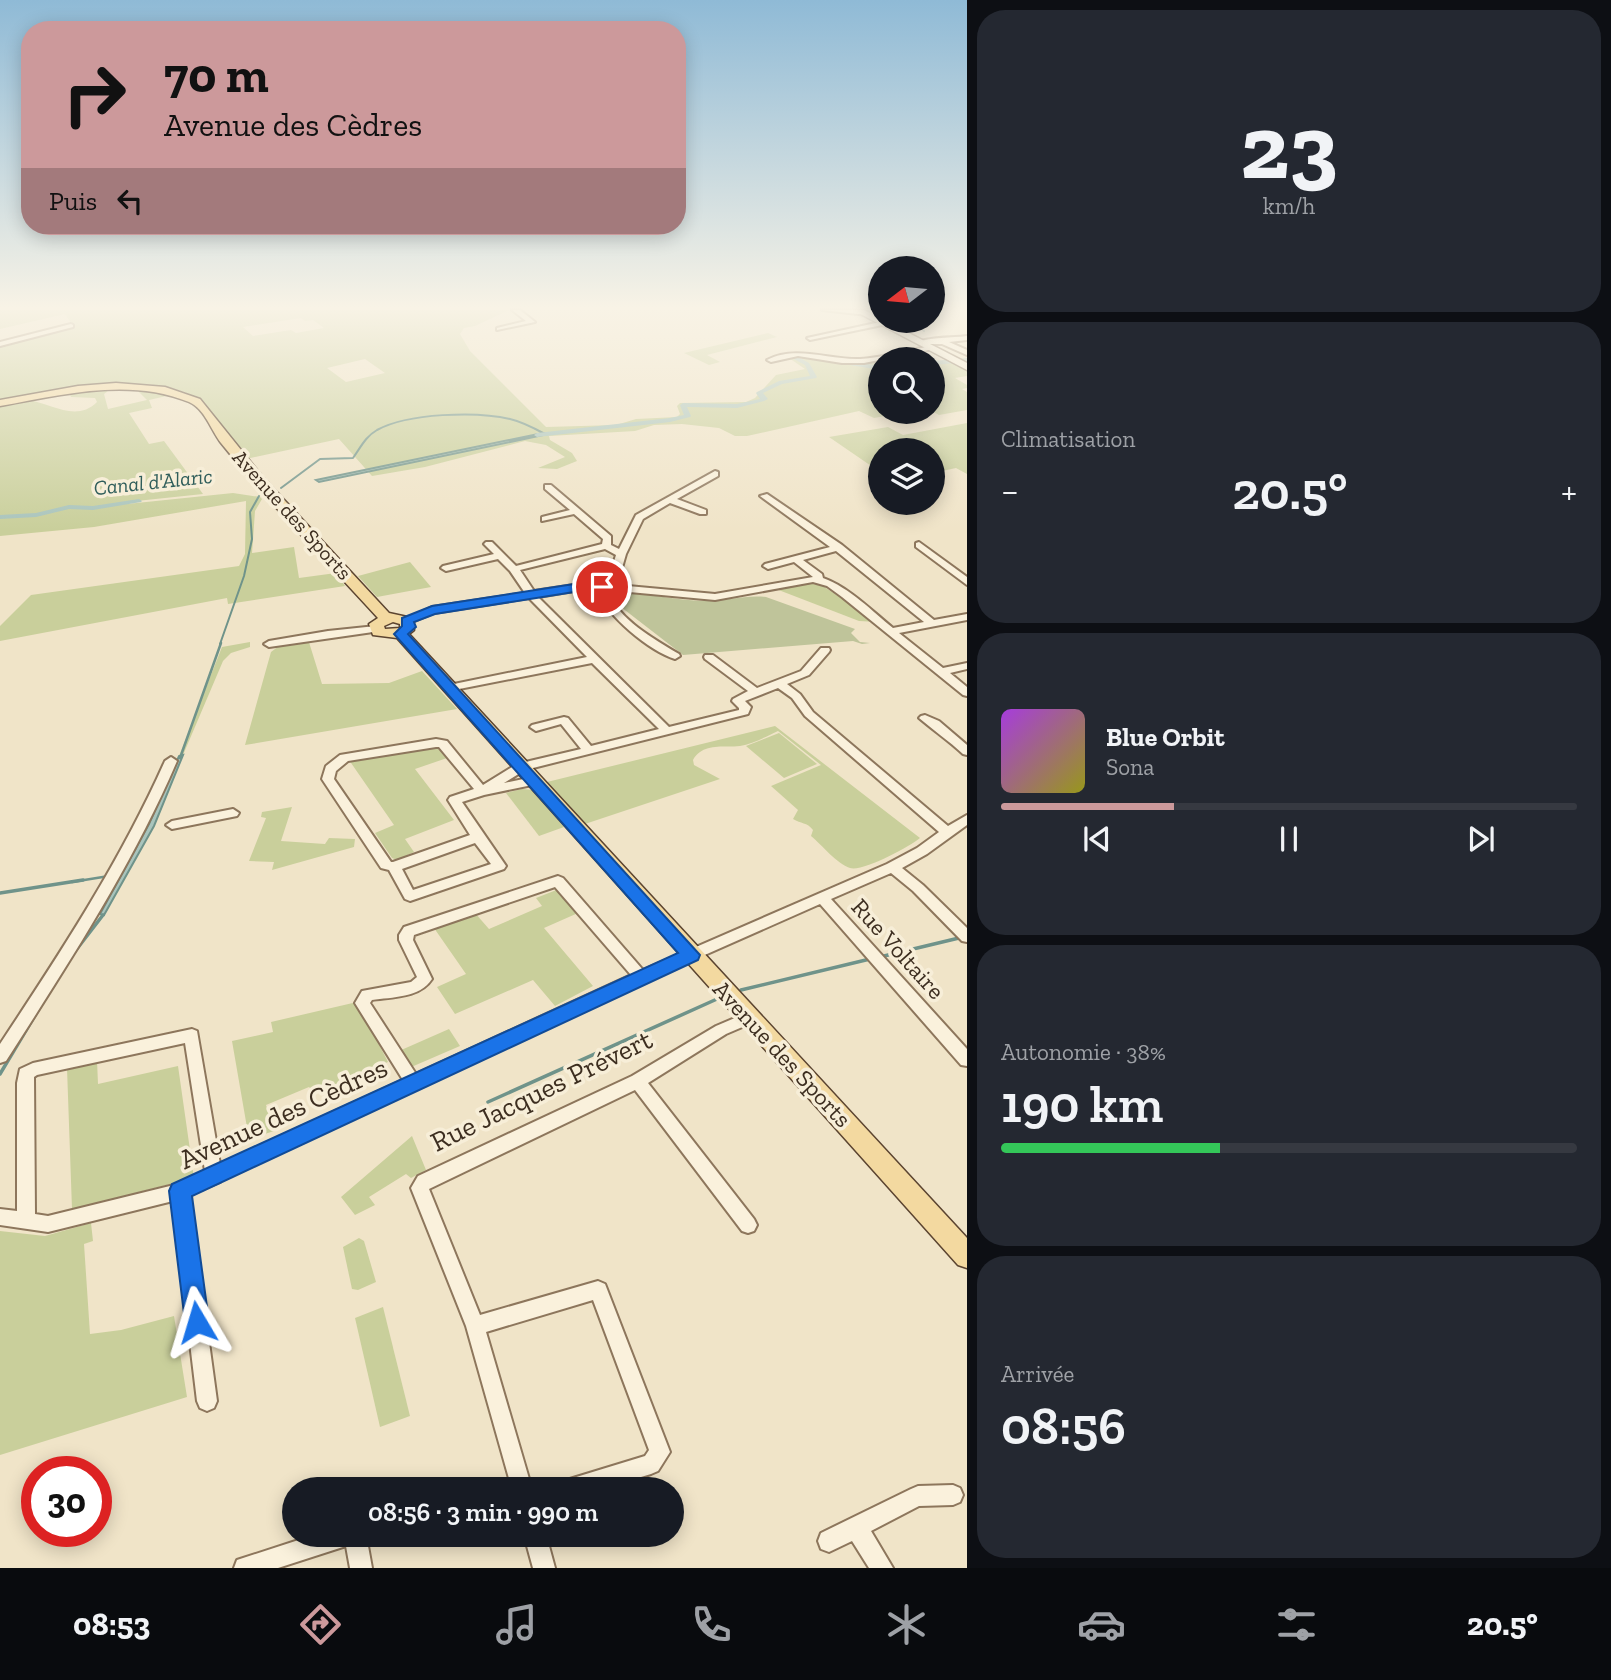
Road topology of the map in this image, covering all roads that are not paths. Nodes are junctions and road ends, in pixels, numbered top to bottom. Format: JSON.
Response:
{"nodes":[{"id":1,"x":0,"y":403,"type":"edge"},
{"id":2,"x":715,"y":474,"type":"dead end"},
{"id":3,"x":548,"y":487,"type":"dead end"},
{"id":4,"x":764,"y":496,"type":"dead end"},
{"id":5,"x":670,"y":500,"type":"junction"},
{"id":6,"x":576,"y":511,"type":"junction"},
{"id":7,"x":703,"y":512,"type":"dead end"},
{"id":8,"x":545,"y":519,"type":"dead end"},
{"id":9,"x":629,"y":537,"type":"junction"},
{"id":10,"x":607,"y":542,"type":"junction"},
{"id":11,"x":489,"y":544,"type":"dead end"},
{"id":12,"x":919,"y":544,"type":"dead end"},
{"id":13,"x":839,"y":547,"type":"junction"},
{"id":14,"x":621,"y":554,"type":"junction"},
{"id":15,"x":501,"y":555,"type":"junction"},
{"id":16,"x":796,"y":559,"type":"junction"},
{"id":17,"x":768,"y":566,"type":"dead end"},
{"id":18,"x":446,"y":568,"type":"dead end"},
{"id":19,"x":514,"y":569,"type":"junction"},
{"id":20,"x":819,"y":581,"type":"junction"},
{"id":21,"x":967,"y":582,"type":"edge"},
{"id":22,"x":606,"y":587,"type":"junction"},
{"id":23,"x":531,"y":595,"type":"junction"},
{"id":24,"x":967,"y":618,"type":"edge"},
{"id":25,"x":381,"y":623,"type":"junction"},
{"id":26,"x":933,"y":624,"type":"junction"},
{"id":27,"x":404,"y":627,"type":"junction"},
{"id":28,"x":892,"y":631,"type":"junction"},
{"id":29,"x":269,"y":644,"type":"dead end"},
{"id":30,"x":825,"y":650,"type":"dead end"},
{"id":31,"x":675,"y":656,"type":"dead end"},
{"id":32,"x":709,"y":657,"type":"dead end"},
{"id":33,"x":594,"y":659,"type":"junction"},
{"id":34,"x":967,"y":666,"type":"edge"},
{"id":35,"x":942,"y":672,"type":"junction"},
{"id":36,"x":779,"y":683,"type":"junction"},
{"id":37,"x":449,"y":688,"type":"junction"},
{"id":38,"x":756,"y":692,"type":"junction"},
{"id":39,"x":967,"y":693,"type":"edge"},
{"id":40,"x":925,"y":718,"type":"dead end"},
{"id":41,"x":536,"y":727,"type":"dead end"},
{"id":42,"x":667,"y":732,"type":"junction"},
{"id":43,"x":588,"y":750,"type":"junction"},
{"id":44,"x":967,"y":751,"type":"edge"},
{"id":45,"x":172,"y":761,"type":"dead end"},
{"id":46,"x":527,"y":774,"type":"junction"},
{"id":47,"x":482,"y":791,"type":"junction"},
{"id":48,"x":233,"y":813,"type":"dead end"},
{"id":49,"x":967,"y":819,"type":"edge"},
{"id":50,"x":172,"y":825,"type":"dead end"},
{"id":51,"x":948,"y":833,"type":"junction"},
{"id":52,"x":478,"y":837,"type":"junction"},
{"id":53,"x":892,"y":866,"type":"junction"},
{"id":54,"x":394,"y":867,"type":"junction"},
{"id":55,"x":822,"y":899,"type":"junction"},
{"id":56,"x":967,"y":937,"type":"edge"},
{"id":57,"x":691,"y":955,"type":"junction"},
{"id":58,"x":641,"y":977,"type":"junction"},
{"id":59,"x":750,"y":1018,"type":"junction"},
{"id":60,"x":0,"y":1057,"type":"edge"},
{"id":61,"x":967,"y":1060,"type":"edge"},
{"id":62,"x":638,"y":1081,"type":"junction"},
{"id":63,"x":413,"y":1082,"type":"junction"},
{"id":64,"x":214,"y":1177,"type":"junction"},
{"id":65,"x":180,"y":1191,"type":"junction"},
{"id":66,"x":0,"y":1217,"type":"edge"},
{"id":67,"x":26,"y":1222,"type":"junction"},
{"id":68,"x":748,"y":1225,"type":"dead end"},
{"id":69,"x":967,"y":1256,"type":"edge"},
{"id":70,"x":475,"y":1326,"type":"junction"},
{"id":71,"x":207,"y":1401,"type":"dead end"},
{"id":72,"x":519,"y":1477,"type":"edge"},
{"id":73,"x":607,"y":1477,"type":"edge"},
{"id":74,"x":953,"y":1495,"type":"dead end"},
{"id":75,"x":856,"y":1528,"type":"junction"},
{"id":76,"x":829,"y":1541,"type":"dead end"},
{"id":77,"x":309,"y":1547,"type":"edge"},
{"id":78,"x":357,"y":1547,"type":"edge"},
{"id":79,"x":538,"y":1547,"type":"edge"},
{"id":80,"x":245,"y":1568,"type":"edge"},
{"id":81,"x":361,"y":1568,"type":"edge"},
{"id":82,"x":544,"y":1568,"type":"edge"},
{"id":83,"x":882,"y":1568,"type":"edge"}],
"edges":[{"from":1,"to":25,"type":"main road","name":"Avenue des Sports"},
{"from":2,"to":5,"type":"street"},
{"from":3,"to":6,"type":"street"},
{"from":4,"to":13,"type":"street"},
{"from":5,"to":7,"type":"street"},
{"from":5,"to":9,"type":"street"},
{"from":6,"to":8,"type":"street"},
{"from":6,"to":10,"type":"street"},
{"from":9,"to":10,"type":"street"},
{"from":9,"to":14,"type":"street"},
{"from":10,"to":14,"type":"street"},
{"from":10,"to":19,"type":"street"},
{"from":11,"to":15,"type":"street"},
{"from":12,"to":21,"type":"street"},
{"from":13,"to":16,"type":"street"},
{"from":13,"to":26,"type":"street"},
{"from":14,"to":22,"type":"street"},
{"from":15,"to":18,"type":"street"},
{"from":15,"to":19,"type":"street"},
{"from":16,"to":17,"type":"street"},
{"from":16,"to":20,"type":"street"},
{"from":19,"to":23,"type":"street"},
{"from":20,"to":22,"type":"street"},
{"from":20,"to":28,"type":"street"},
{"from":22,"to":23,"type":"street"},
{"from":22,"to":31,"type":"street"},
{"from":23,"to":27,"type":"street"},
{"from":23,"to":33,"type":"street"},
{"from":24,"to":26,"type":"street"},
{"from":25,"to":27,"type":"main road"},
{"from":25,"to":29,"type":"street"},
{"from":26,"to":28,"type":"street"},
{"from":27,"to":37,"type":"main road","name":"Avenue des Sports"},
{"from":28,"to":35,"type":"street"},
{"from":30,"to":36,"type":"street"},
{"from":32,"to":38,"type":"street"},
{"from":33,"to":37,"type":"street"},
{"from":33,"to":42,"type":"street"},
{"from":34,"to":35,"type":"street"},
{"from":35,"to":39,"type":"street"},
{"from":36,"to":38,"type":"street"},
{"from":36,"to":51,"type":"street"},
{"from":37,"to":46,"type":"main road","name":"Avenue des Sports"},
{"from":38,"to":42,"type":"street"},
{"from":40,"to":44,"type":"street"},
{"from":41,"to":43,"type":"street"},
{"from":42,"to":43,"type":"street"},
{"from":43,"to":46,"type":"street"},
{"from":45,"to":60,"type":"street"},
{"from":46,"to":47,"type":"street"},
{"from":46,"to":47,"type":"street"},
{"from":46,"to":57,"type":"main road","name":"Avenue des Sports"},
{"from":47,"to":52,"type":"street"},
{"from":47,"to":54,"type":"street"},
{"from":48,"to":50,"type":"street"},
{"from":49,"to":51,"type":"street","name":"Avenue des Cèdres"},
{"from":51,"to":53,"type":"street","name":"Avenue des Cèdres"},
{"from":52,"to":54,"type":"street"},
{"from":52,"to":54,"type":"street"},
{"from":53,"to":55,"type":"street","name":"Avenue des Cèdres"},
{"from":53,"to":56,"type":"street"},
{"from":55,"to":57,"type":"street","name":"Avenue des Cèdres"},
{"from":55,"to":61,"type":"street","name":"Rue Voltaire"},
{"from":57,"to":58,"type":"street","name":"Avenue des Cèdres"},
{"from":57,"to":59,"type":"main road","name":"Avenue des Sports"},
{"from":58,"to":63,"type":"street","name":"Avenue des Cèdres"},
{"from":58,"to":63,"type":"street"},
{"from":59,"to":62,"type":"street","name":"Rue Jacques Prévert"},
{"from":59,"to":69,"type":"main road","name":"Avenue des Sports"},
{"from":62,"to":68,"type":"street"},
{"from":62,"to":70,"type":"street","name":"Rue Jacques Prévert"},
{"from":63,"to":64,"type":"street","name":"Avenue des Cèdres"},
{"from":64,"to":65,"type":"street","name":"Avenue des Cèdres"},
{"from":64,"to":67,"type":"street"},
{"from":65,"to":67,"type":"street","name":"Avenue des Cèdres"},
{"from":65,"to":71,"type":"street"},
{"from":66,"to":67,"type":"street","name":"Avenue des Cèdres"},
{"from":70,"to":72,"type":"street","name":"Rue Jacques Prévert"},
{"from":70,"to":73,"type":"street"},
{"from":74,"to":75,"type":"street"},
{"from":75,"to":76,"type":"street"},
{"from":75,"to":83,"type":"street"},
{"from":77,"to":80,"type":"street"},
{"from":78,"to":81,"type":"street"},
{"from":79,"to":82,"type":"street"}]}
